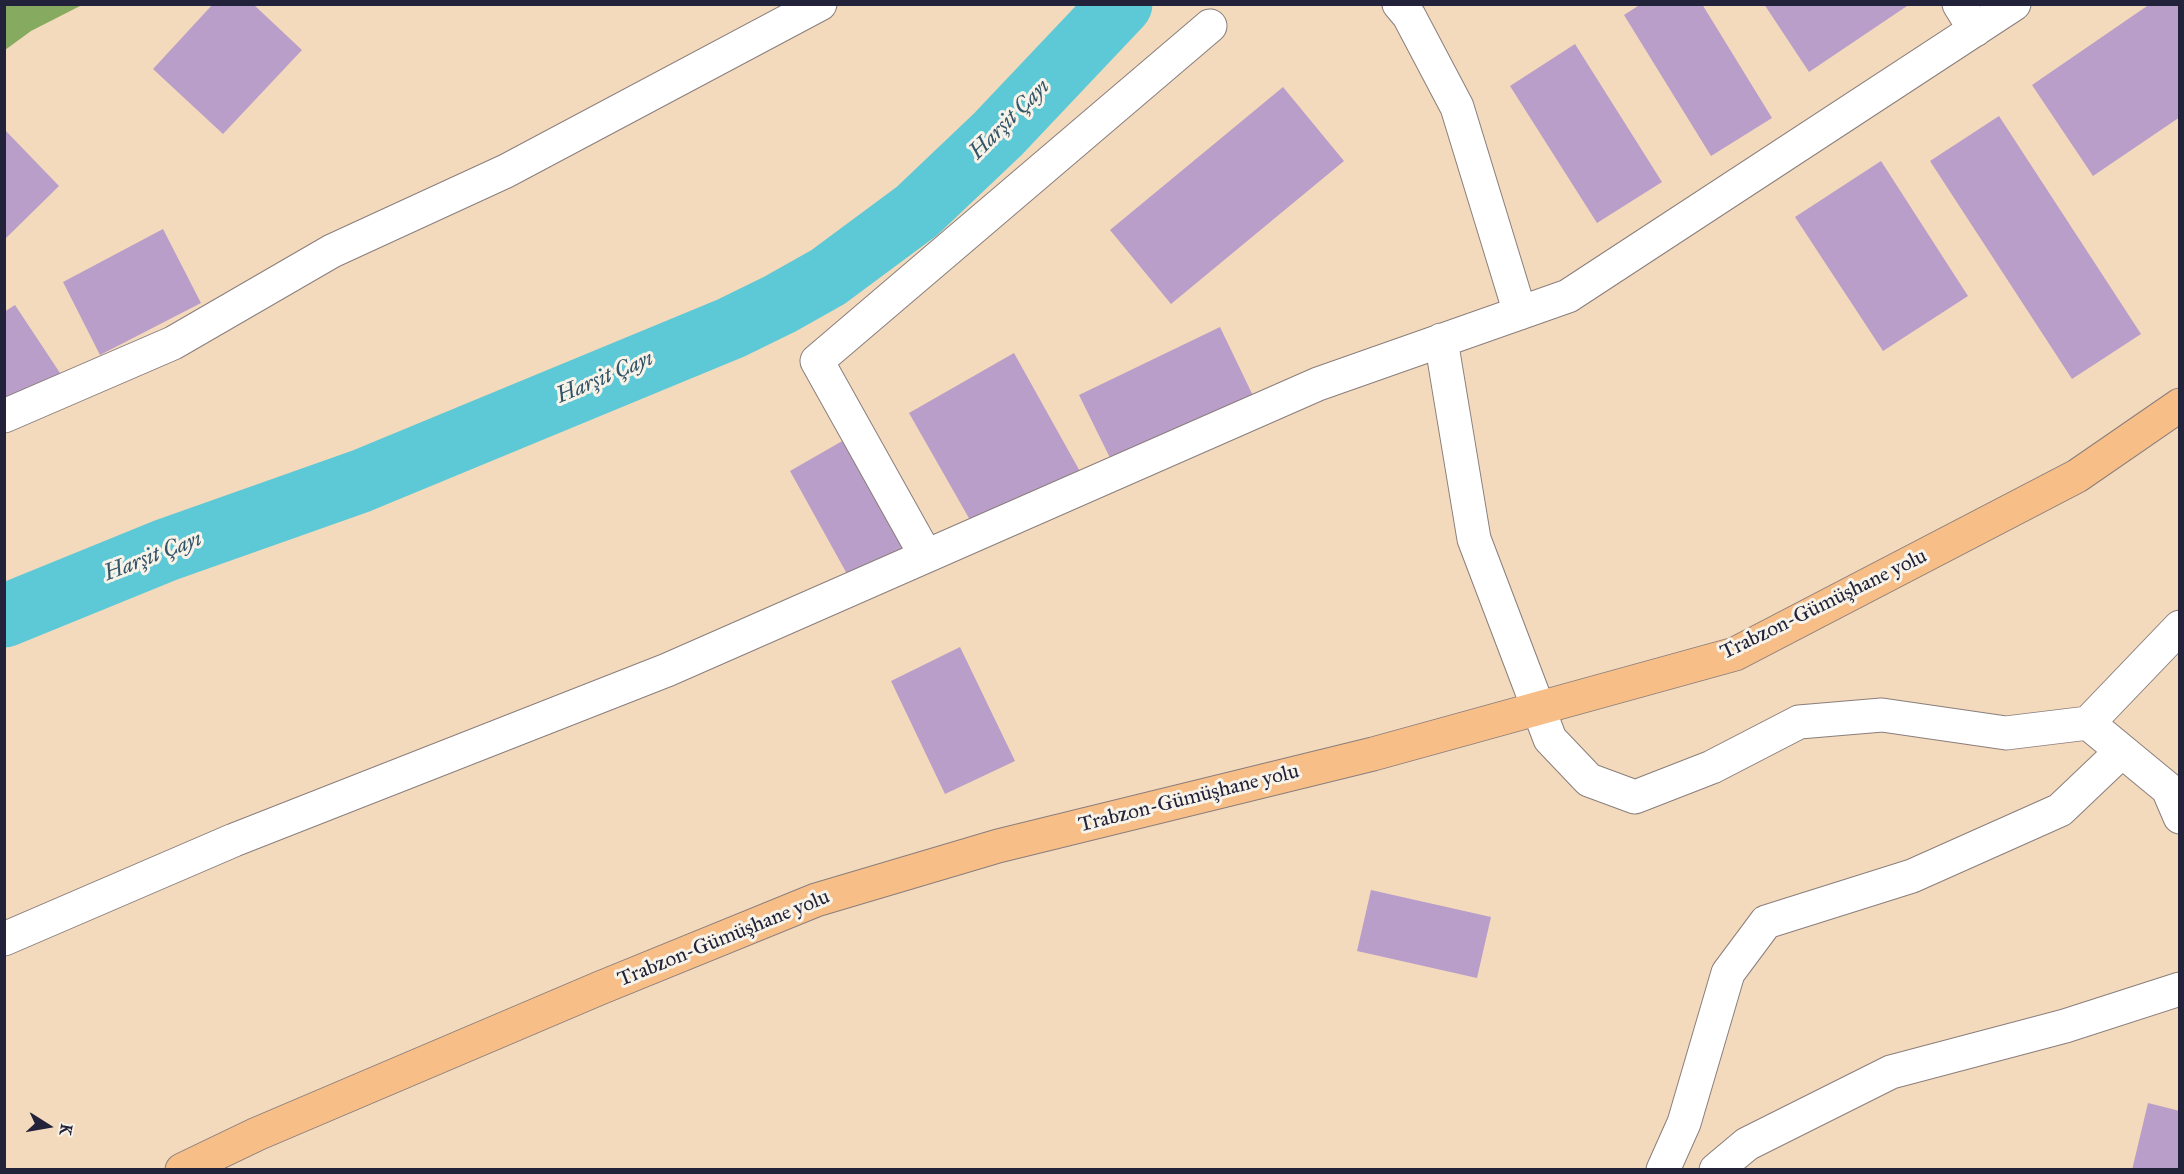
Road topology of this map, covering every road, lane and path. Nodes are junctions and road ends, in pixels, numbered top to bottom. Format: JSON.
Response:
{"nodes":[{"id":1,"x":820,"y":4,"type":"edge"},
{"id":2,"x":1400,"y":4,"type":"edge"},
{"id":3,"x":2014,"y":4,"type":"edge"},
{"id":4,"x":1967,"y":17,"type":"edge"},
{"id":5,"x":1210,"y":26,"type":"dead end"},
{"id":6,"x":1520,"y":313,"type":"junction"},
{"id":7,"x":1441,"y":340,"type":"junction"},
{"id":8,"x":2180,"y":405,"type":"edge"},
{"id":9,"x":4,"y":416,"type":"edge"},
{"id":10,"x":926,"y":556,"type":"junction"},
{"id":11,"x":2180,"y":627,"type":"edge"},
{"id":12,"x":1540,"y":708,"type":"junction"},
{"id":13,"x":2088,"y":723,"type":"junction"},
{"id":14,"x":2122,"y":751,"type":"junction"},
{"id":15,"x":2176,"y":795,"type":"edge"},
{"id":16,"x":4,"y":939,"type":"edge"},
{"id":17,"x":2180,"y":989,"type":"edge"},
{"id":18,"x":182,"y":1170,"type":"edge"},
{"id":19,"x":1663,"y":1170,"type":"edge"},
{"id":20,"x":1716,"y":1170,"type":"edge"}],
"edges":[{"from":1,"to":9,"type":"street"},
{"from":2,"to":6,"type":"street"},
{"from":3,"to":4,"type":"street"},
{"from":4,"to":6,"type":"street"},
{"from":5,"to":10,"type":"street"},
{"from":6,"to":7,"type":"street"},
{"from":7,"to":10,"type":"street"},
{"from":7,"to":12,"type":"street"},
{"from":8,"to":12,"type":"main road","name":"Trabzon-Gümüşhane yolu"},
{"from":10,"to":16,"type":"street"},
{"from":11,"to":13,"type":"street"},
{"from":12,"to":13,"type":"street"},
{"from":12,"to":18,"type":"main road","name":"Trabzon-Gümüşhane yolu"},
{"from":13,"to":14,"type":"street"},
{"from":14,"to":15,"type":"street"},
{"from":14,"to":19,"type":"street"},
{"from":17,"to":20,"type":"street"}]}
